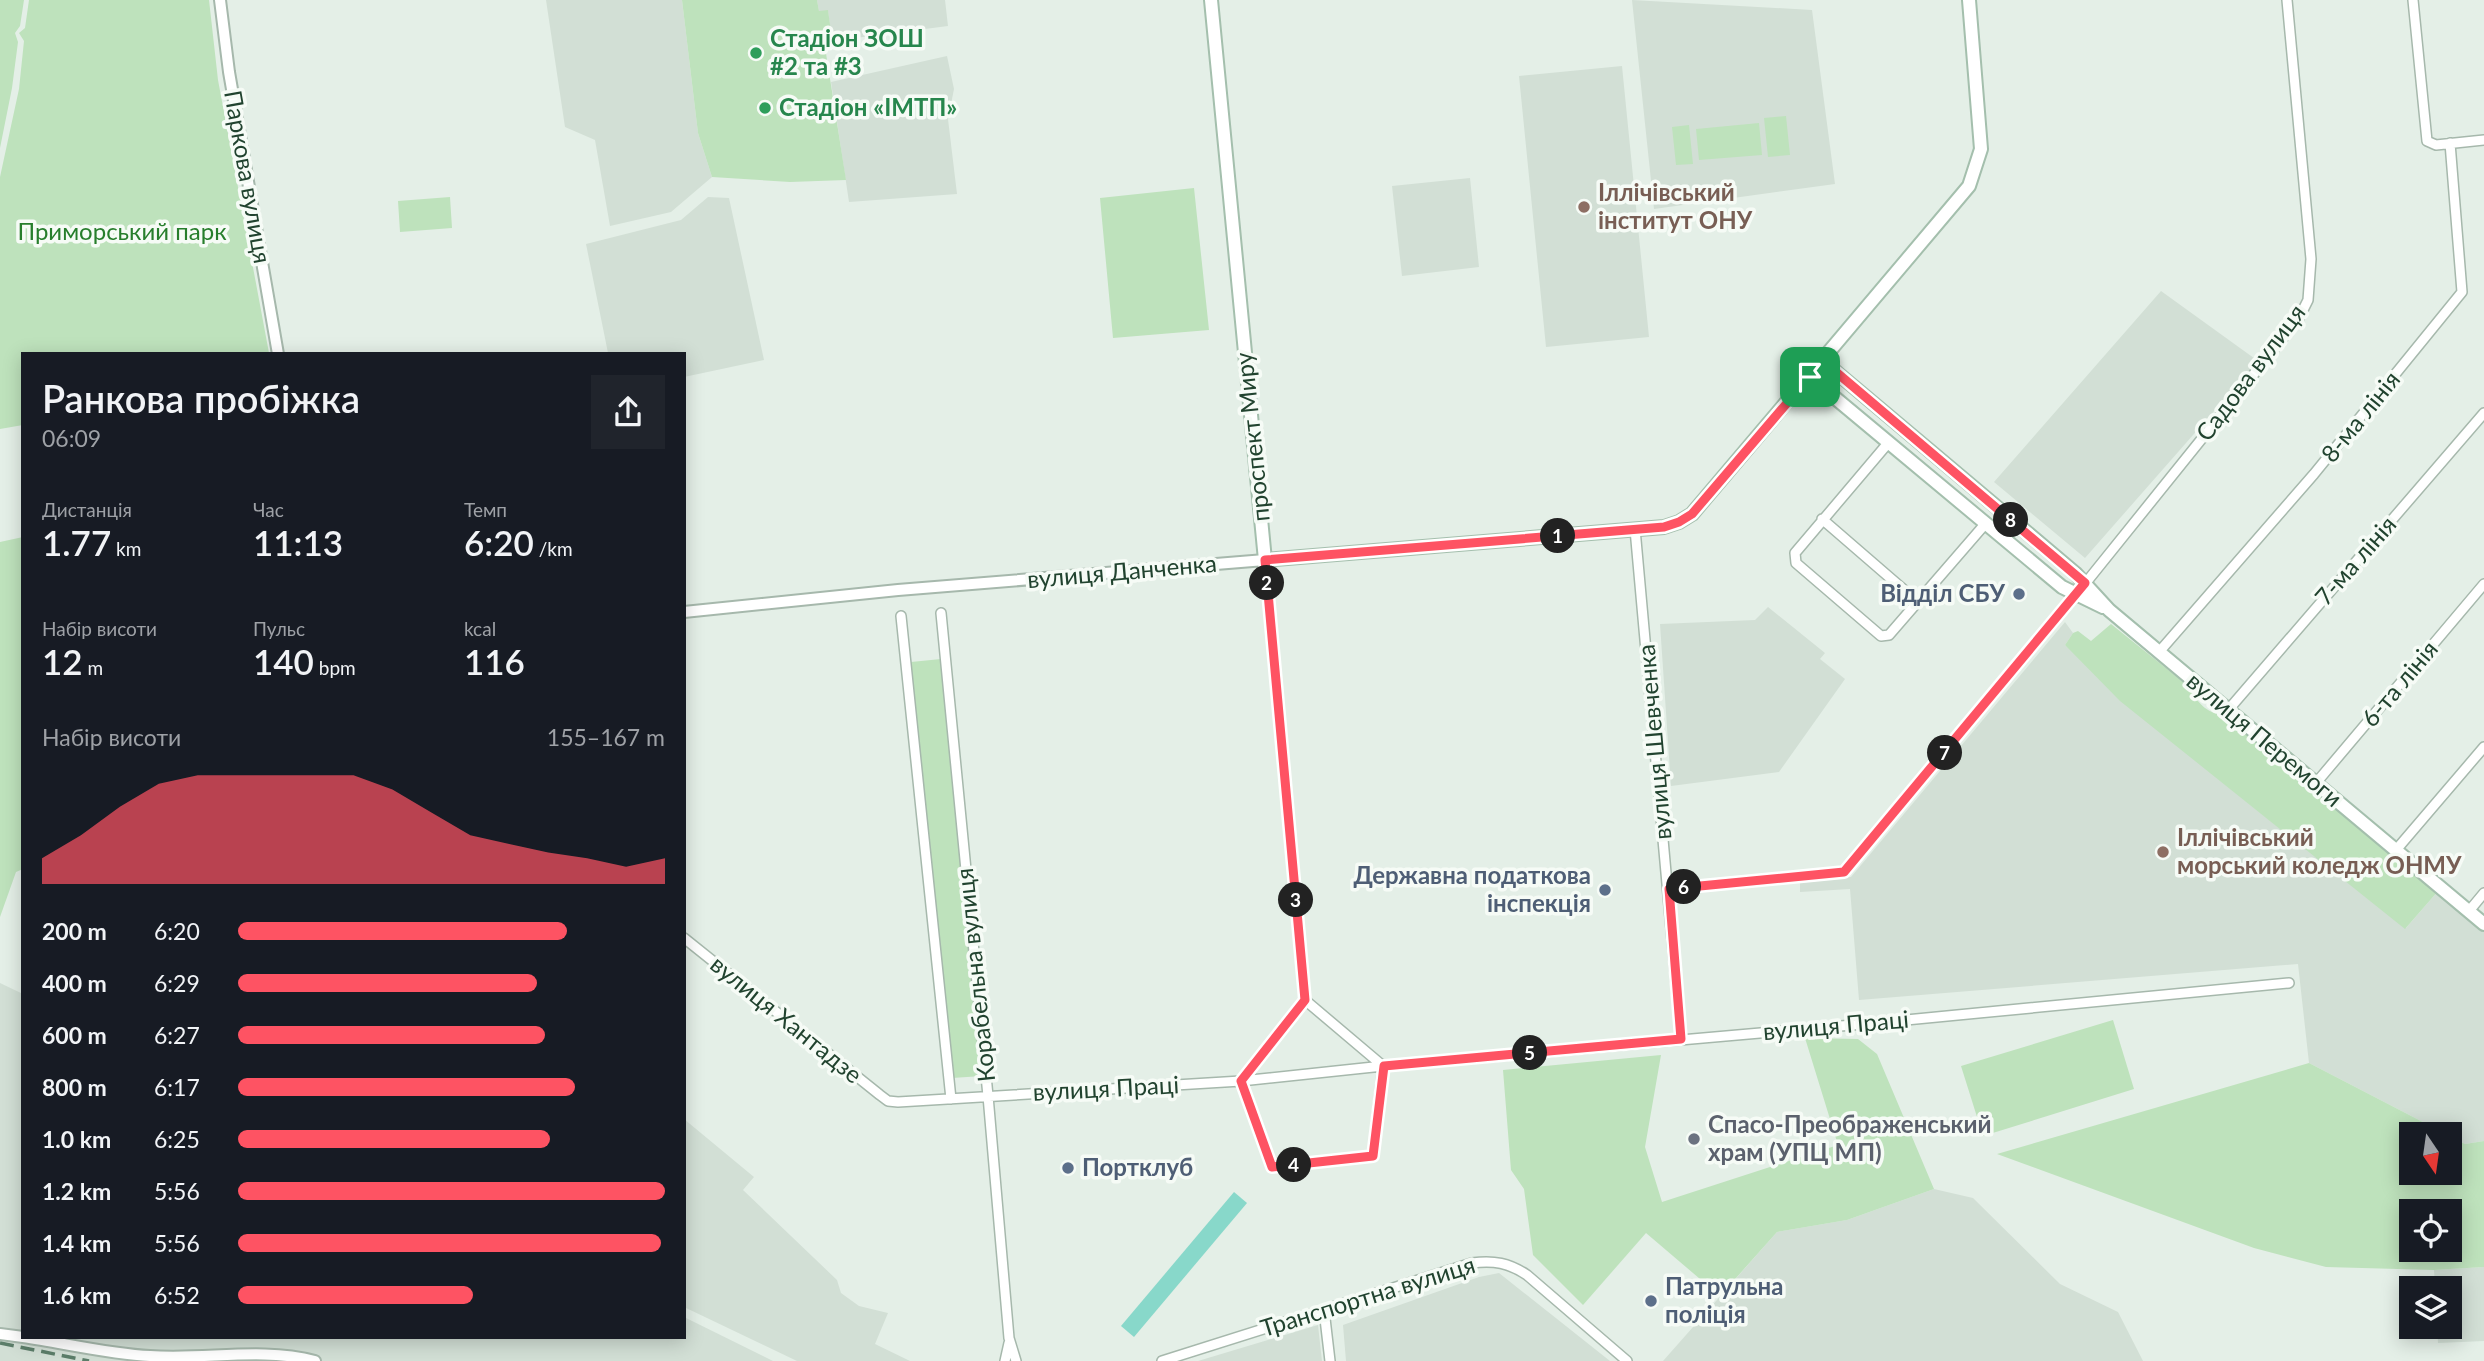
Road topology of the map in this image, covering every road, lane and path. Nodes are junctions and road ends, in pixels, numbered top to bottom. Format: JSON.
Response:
{"nodes":[{"id":1,"x":220,"y":0,"type":"edge"},
{"id":2,"x":1211,"y":0,"type":"edge"},
{"id":3,"x":1963,"y":0,"type":"edge"},
{"id":4,"x":1969,"y":0,"type":"edge"},
{"id":5,"x":2287,"y":0,"type":"edge"},
{"id":6,"x":2413,"y":0,"type":"edge"},
{"id":7,"x":2484,"y":140,"type":"edge"},
{"id":8,"x":2449,"y":144,"type":"junction"},
{"id":9,"x":278,"y":352,"type":"edge"},
{"id":10,"x":1823,"y":361,"type":"junction"},
{"id":11,"x":1810,"y":377,"type":"junction"},
{"id":12,"x":2484,"y":412,"type":"edge"},
{"id":13,"x":1889,"y":442,"type":"junction"},
{"id":14,"x":1822,"y":519,"type":"junction"},
{"id":15,"x":1986,"y":523,"type":"junction"},
{"id":16,"x":1635,"y":529,"type":"junction"},
{"id":17,"x":1265,"y":560,"type":"junction"},
{"id":18,"x":2085,"y":583,"type":"junction"},
{"id":19,"x":2484,"y":584,"type":"edge"},
{"id":20,"x":2076,"y":595,"type":"junction"},
{"id":21,"x":1918,"y":602,"type":"junction"},
{"id":22,"x":2109,"y":610,"type":"junction"},
{"id":23,"x":686,"y":611,"type":"edge"},
{"id":24,"x":941,"y":613,"type":"dead end"},
{"id":25,"x":901,"y":616,"type":"dead end"},
{"id":26,"x":2159,"y":652,"type":"junction"},
{"id":27,"x":2229,"y":709,"type":"junction"},
{"id":28,"x":2484,"y":747,"type":"edge"},
{"id":29,"x":2316,"y":783,"type":"junction"},
{"id":30,"x":2396,"y":850,"type":"junction"},
{"id":31,"x":1669,"y":889,"type":"junction"},
{"id":32,"x":2484,"y":894,"type":"edge"},
{"id":33,"x":2469,"y":911,"type":"junction"},
{"id":34,"x":2484,"y":924,"type":"edge"},
{"id":35,"x":686,"y":940,"type":"edge"},
{"id":36,"x":2289,"y":983,"type":"dead end"},
{"id":37,"x":1305,"y":1000,"type":"junction"},
{"id":38,"x":1681,"y":1039,"type":"junction"},
{"id":39,"x":1384,"y":1066,"type":"junction"},
{"id":40,"x":1241,"y":1081,"type":"junction"},
{"id":41,"x":988,"y":1096,"type":"junction"},
{"id":42,"x":951,"y":1099,"type":"junction"},
{"id":43,"x":888,"y":1101,"type":"joint"},
{"id":44,"x":1324,"y":1310,"type":"junction"},
{"id":45,"x":0,"y":1334,"type":"edge"},
{"id":46,"x":21,"y":1337,"type":"edge"},
{"id":47,"x":1009,"y":1338,"type":"junction"},
{"id":48,"x":36,"y":1339,"type":"edge"},
{"id":49,"x":316,"y":1361,"type":"edge"},
{"id":50,"x":1006,"y":1361,"type":"edge"},
{"id":51,"x":1016,"y":1361,"type":"edge"},
{"id":52,"x":1162,"y":1361,"type":"edge"},
{"id":53,"x":1330,"y":1361,"type":"edge"},
{"id":54,"x":1627,"y":1361,"type":"edge"}],
"edges":[{"from":1,"to":9,"type":"street","name":"Паркова вулиця"},
{"from":2,"to":17,"type":"main road","name":"проспект Миру"},
{"from":3,"to":4,"type":"street"},
{"from":4,"to":10,"type":"main road","name":"вулиця Данченка"},
{"from":5,"to":18,"type":"street","name":"Садова вулиця"},
{"from":6,"to":8,"type":"street"},
{"from":7,"to":8,"type":"street"},
{"from":8,"to":26,"type":"street","name":"8-ма лінія"},
{"from":10,"to":11,"type":"main road","name":"вулиця Данченка"},
{"from":10,"to":18,"type":"main road","name":"вулиця Перемоги"},
{"from":11,"to":13,"type":"main road","name":"вулиця Перемоги"},
{"from":11,"to":16,"type":"main road","name":"вулиця Данченка"},
{"from":12,"to":27,"type":"street","name":"7-ма лінія"},
{"from":13,"to":14,"type":"street"},
{"from":13,"to":15,"type":"main road","name":"вулиця Перемоги"},
{"from":14,"to":21,"type":"street"},
{"from":14,"to":21,"type":"street"},
{"from":15,"to":20,"type":"main road","name":"вулиця Перемоги"},
{"from":15,"to":21,"type":"street"},
{"from":16,"to":17,"type":"main road","name":"вулиця Данченка"},
{"from":16,"to":31,"type":"street","name":"вулиця Шевченка"},
{"from":17,"to":23,"type":"street","name":"вулиця Данченка"},
{"from":17,"to":37,"type":"street","name":"проспект Миру"},
{"from":18,"to":20,"type":"street","name":"Садова вулиця"},
{"from":18,"to":22,"type":"main road","name":"вулиця Перемоги"},
{"from":19,"to":29,"type":"street","name":"6-та лінія"},
{"from":20,"to":22,"type":"main road","name":"вулиця Перемоги"},
{"from":20,"to":31,"type":"street","name":"Садова вулиця"},
{"from":22,"to":26,"type":"main road","name":"вулиця Перемоги"},
{"from":24,"to":41,"type":"street","name":"Корабельна вулиця"},
{"from":25,"to":42,"type":"street","name":"Корабельна вулиця"},
{"from":26,"to":27,"type":"main road","name":"вулиця Перемоги"},
{"from":27,"to":29,"type":"main road","name":"вулиця Перемоги"},
{"from":28,"to":30,"type":"street"},
{"from":29,"to":30,"type":"main road","name":"вулиця Перемоги"},
{"from":30,"to":33,"type":"main road","name":"вулиця Перемоги"},
{"from":31,"to":38,"type":"street","name":"вулиця Шевченка"},
{"from":32,"to":33,"type":"street"},
{"from":33,"to":34,"type":"main road","name":"вулиця Перемоги"},
{"from":35,"to":43,"type":"street","name":"вулиця Хантадзе"},
{"from":36,"to":38,"type":"street","name":"вулиця Праці"},
{"from":37,"to":39,"type":"street"},
{"from":37,"to":40,"type":"street"},
{"from":38,"to":39,"type":"street","name":"вулиця Праці"},
{"from":39,"to":40,"type":"street","name":"вулиця Праці"},
{"from":39,"to":40,"type":"street"},
{"from":40,"to":41,"type":"street","name":"вулиця Праці"},
{"from":41,"to":42,"type":"street","name":"вулиця Праці"},
{"from":41,"to":47,"type":"street","name":"Корабельна вулиця"},
{"from":42,"to":43,"type":"street","name":"вулиця Праці"},
{"from":44,"to":52,"type":"street","name":"Транспортна вулиця"},
{"from":44,"to":53,"type":"street"},
{"from":44,"to":54,"type":"street","name":"Транспортна вулиця"},
{"from":45,"to":46,"type":"street"},
{"from":47,"to":50,"type":"street"},
{"from":47,"to":51,"type":"street"},
{"from":48,"to":49,"type":"street"}]}
